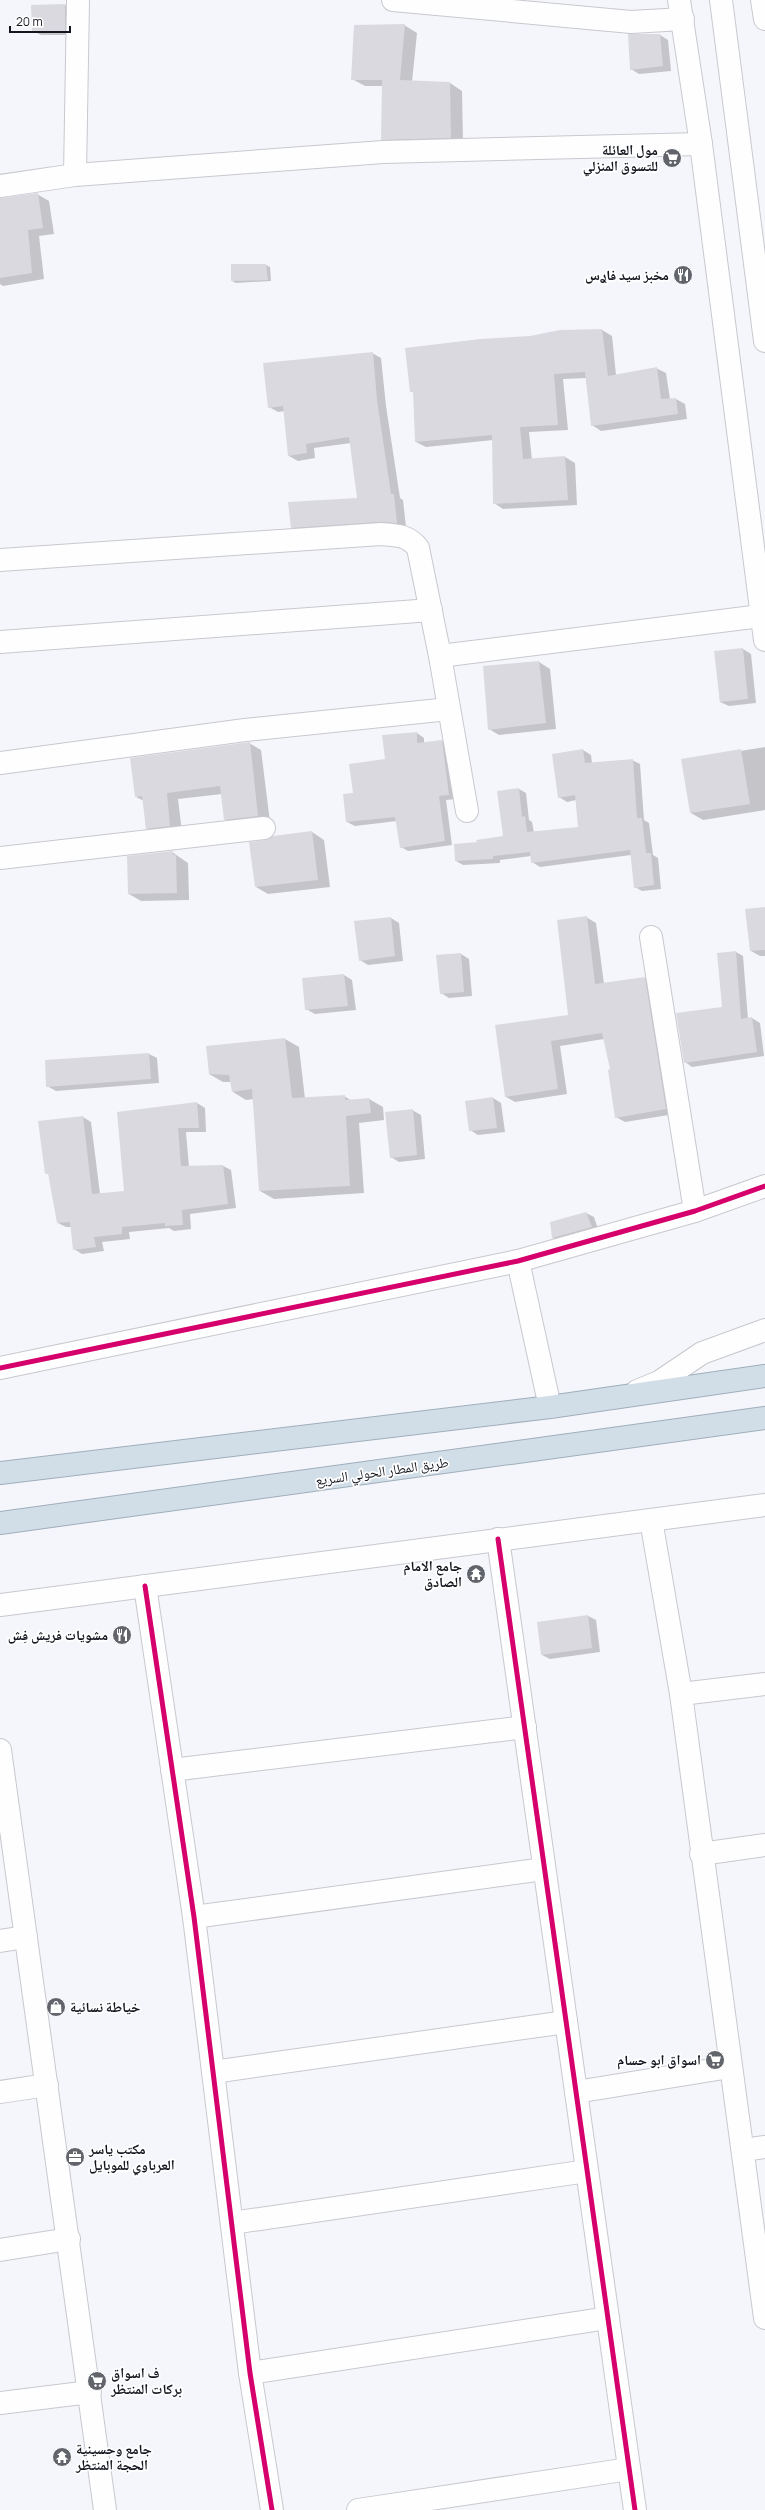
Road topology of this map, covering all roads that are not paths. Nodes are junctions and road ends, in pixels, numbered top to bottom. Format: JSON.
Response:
{"nodes":[{"id":1,"x":78,"y":0,"type":"edge"},
{"id":2,"x":393,"y":0,"type":"edge"},
{"id":3,"x":721,"y":0,"type":"edge"},
{"id":4,"x":762,"y":0,"type":"edge"},
{"id":5,"x":681,"y":10,"type":"edge"},
{"id":6,"x":765,"y":19,"type":"edge"},
{"id":7,"x":701,"y":144,"type":"junction"},
{"id":8,"x":75,"y":175,"type":"junction"},
{"id":9,"x":0,"y":186,"type":"edge"},
{"id":10,"x":765,"y":341,"type":"edge"},
{"id":11,"x":0,"y":560,"type":"edge"},
{"id":12,"x":430,"y":610,"type":"junction"},
{"id":13,"x":761,"y":616,"type":"junction"},
{"id":14,"x":765,"y":640,"type":"edge"},
{"id":15,"x":0,"y":642,"type":"edge"},
{"id":16,"x":440,"y":656,"type":"junction"},
{"id":17,"x":449,"y":709,"type":"junction"},
{"id":18,"x":0,"y":763,"type":"edge"},
{"id":19,"x":467,"y":811,"type":"dead end"},
{"id":20,"x":264,"y":828,"type":"dead end"},
{"id":21,"x":0,"y":858,"type":"edge"},
{"id":22,"x":652,"y":937,"type":"dead end"},
{"id":23,"x":765,"y":1186,"type":"edge"},
{"id":24,"x":695,"y":1211,"type":"junction"},
{"id":25,"x":518,"y":1261,"type":"junction"},
{"id":26,"x":765,"y":1330,"type":"edge"},
{"id":27,"x":0,"y":1368,"type":"edge"},
{"id":28,"x":765,"y":1376,"type":"edge"},
{"id":29,"x":618,"y":1396,"type":"junction"},
{"id":30,"x":550,"y":1407,"type":"junction"},
{"id":31,"x":765,"y":1418,"type":"edge"},
{"id":32,"x":0,"y":1473,"type":"edge"},
{"id":33,"x":765,"y":1505,"type":"edge"},
{"id":34,"x":651,"y":1520,"type":"junction"},
{"id":35,"x":0,"y":1523,"type":"edge"},
{"id":36,"x":498,"y":1539,"type":"junction"},
{"id":37,"x":145,"y":1586,"type":"junction"},
{"id":38,"x":0,"y":1605,"type":"edge"},
{"id":39,"x":765,"y":1684,"type":"edge"},
{"id":40,"x":681,"y":1694,"type":"junction"},
{"id":41,"x":525,"y":1727,"type":"junction"},
{"id":42,"x":0,"y":1750,"type":"edge"},
{"id":43,"x":172,"y":1770,"type":"junction"},
{"id":44,"x":2,"y":1782,"type":"edge"},
{"id":45,"x":765,"y":1845,"type":"edge"},
{"id":46,"x":701,"y":1854,"type":"junction"},
{"id":47,"x":544,"y":1869,"type":"junction"},
{"id":48,"x":194,"y":1917,"type":"junction"},
{"id":49,"x":26,"y":1937,"type":"junction"},
{"id":50,"x":0,"y":1941,"type":"edge"},
{"id":51,"x":566,"y":2022,"type":"junction"},
{"id":52,"x":730,"y":2068,"type":"junction"},
{"id":53,"x":213,"y":2072,"type":"junction"},
{"id":54,"x":47,"y":2085,"type":"junction"},
{"id":55,"x":0,"y":2092,"type":"edge"},
{"id":56,"x":576,"y":2092,"type":"junction"},
{"id":57,"x":765,"y":2147,"type":"edge"},
{"id":58,"x":743,"y":2150,"type":"junction"},
{"id":59,"x":587,"y":2171,"type":"junction"},
{"id":60,"x":232,"y":2223,"type":"junction"},
{"id":61,"x":69,"y":2239,"type":"junction"},
{"id":62,"x":0,"y":2250,"type":"edge"},
{"id":63,"x":764,"y":2309,"type":"edge"},
{"id":64,"x":608,"y":2318,"type":"junction"},
{"id":65,"x":250,"y":2373,"type":"junction"},
{"id":66,"x":90,"y":2392,"type":"junction"},
{"id":67,"x":0,"y":2403,"type":"edge"},
{"id":68,"x":629,"y":2469,"type":"junction"},
{"id":69,"x":468,"y":2502,"type":"edge"},
{"id":70,"x":105,"y":2510,"type":"edge"},
{"id":71,"x":272,"y":2510,"type":"edge"},
{"id":72,"x":358,"y":2510,"type":"edge"},
{"id":73,"x":635,"y":2510,"type":"edge"}],
"edges":[{"from":1,"to":8,"type":"street"},
{"from":2,"to":5,"type":"street"},
{"from":3,"to":10,"type":"street"},
{"from":4,"to":6,"type":"street"},
{"from":5,"to":7,"type":"street"},
{"from":7,"to":8,"type":"street"},
{"from":7,"to":13,"type":"street"},
{"from":8,"to":9,"type":"street"},
{"from":11,"to":12,"type":"street"},
{"from":12,"to":15,"type":"street"},
{"from":12,"to":16,"type":"street"},
{"from":13,"to":14,"type":"street"},
{"from":13,"to":16,"type":"street"},
{"from":16,"to":17,"type":"street"},
{"from":17,"to":18,"type":"street"},
{"from":17,"to":19,"type":"street"},
{"from":20,"to":21,"type":"street"},
{"from":22,"to":24,"type":"street"},
{"from":23,"to":24,"type":"street"},
{"from":24,"to":25,"type":"street"},
{"from":25,"to":27,"type":"street"},
{"from":25,"to":30,"type":"street"},
{"from":26,"to":29,"type":"street"},
{"from":28,"to":29,"type":"highway"},
{"from":29,"to":30,"type":"highway"},
{"from":30,"to":32,"type":"highway"},
{"from":31,"to":35,"type":"highway","name":"طريق المطار الحولي السريع"},
{"from":33,"to":34,"type":"street"},
{"from":34,"to":36,"type":"street"},
{"from":34,"to":40,"type":"street"},
{"from":36,"to":37,"type":"street"},
{"from":36,"to":41,"type":"street"},
{"from":37,"to":38,"type":"street"},
{"from":37,"to":43,"type":"street"},
{"from":39,"to":40,"type":"street"},
{"from":40,"to":46,"type":"street"},
{"from":41,"to":43,"type":"street"},
{"from":41,"to":47,"type":"street"},
{"from":42,"to":44,"type":"street"},
{"from":43,"to":48,"type":"street"},
{"from":44,"to":49,"type":"street"},
{"from":45,"to":46,"type":"street"},
{"from":46,"to":52,"type":"street"},
{"from":47,"to":48,"type":"street"},
{"from":47,"to":51,"type":"street"},
{"from":48,"to":53,"type":"street"},
{"from":49,"to":50,"type":"street"},
{"from":49,"to":54,"type":"street"},
{"from":51,"to":53,"type":"street"},
{"from":51,"to":56,"type":"street"},
{"from":52,"to":56,"type":"street"},
{"from":52,"to":58,"type":"street"},
{"from":53,"to":60,"type":"street"},
{"from":54,"to":55,"type":"street"},
{"from":54,"to":61,"type":"street"},
{"from":56,"to":59,"type":"street"},
{"from":57,"to":58,"type":"street"},
{"from":58,"to":63,"type":"street"},
{"from":59,"to":60,"type":"street"},
{"from":59,"to":64,"type":"street"},
{"from":60,"to":65,"type":"street"},
{"from":61,"to":62,"type":"street"},
{"from":61,"to":66,"type":"street"},
{"from":64,"to":65,"type":"street"},
{"from":64,"to":68,"type":"street"},
{"from":65,"to":71,"type":"street"},
{"from":66,"to":67,"type":"street"},
{"from":66,"to":70,"type":"street"},
{"from":68,"to":69,"type":"street"},
{"from":68,"to":73,"type":"street"},
{"from":69,"to":72,"type":"street"}]}
